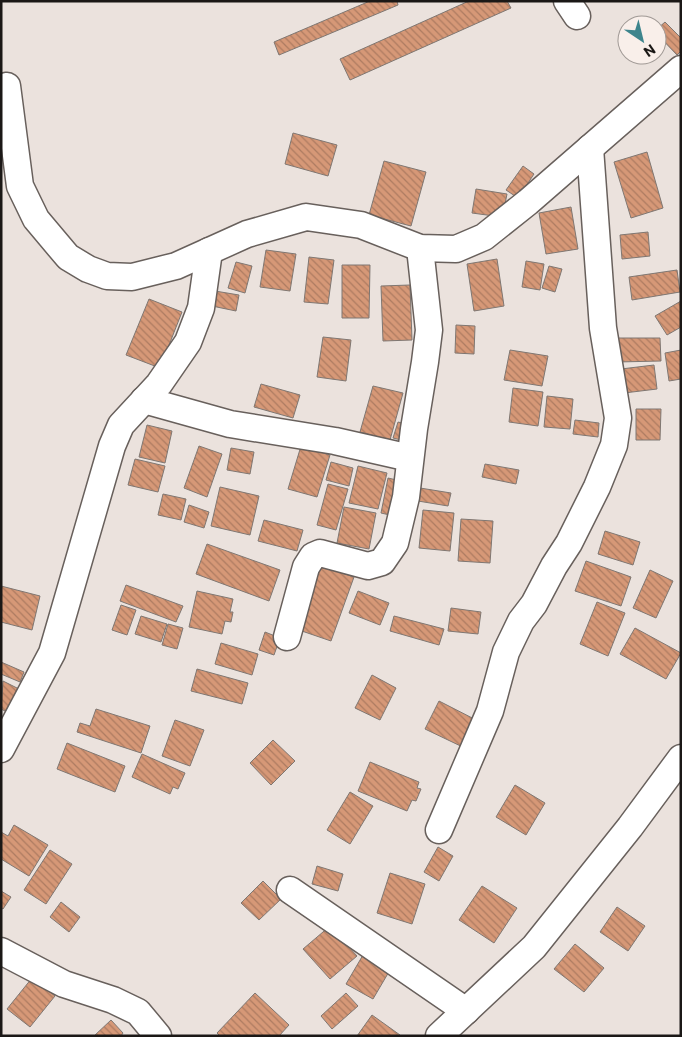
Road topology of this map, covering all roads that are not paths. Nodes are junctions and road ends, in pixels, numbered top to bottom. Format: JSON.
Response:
{"nodes":[{"id":1,"x":679,"y":75,"type":"edge"},
{"id":2,"x":7,"y":86,"type":"dead end"},
{"id":3,"x":590,"y":148,"type":"junction"},
{"id":4,"x":420,"y":248,"type":"junction"},
{"id":5,"x":209,"y":252,"type":"junction"},
{"id":6,"x":144,"y":400,"type":"junction"},
{"id":7,"x":410,"y":458,"type":"junction"},
{"id":8,"x":288,"y":637,"type":"dead end"},
{"id":9,"x":1,"y":749,"type":"edge"},
{"id":10,"x":681,"y":758,"type":"edge"},
{"id":11,"x":439,"y":830,"type":"dead end"},
{"id":12,"x":290,"y":890,"type":"dead end"},
{"id":13,"x":1,"y":951,"type":"edge"},
{"id":14,"x":466,"y":1011,"type":"junction"},
{"id":15,"x":158,"y":1036,"type":"edge"},
{"id":16,"x":439,"y":1036,"type":"edge"}],
"edges":[{"from":1,"to":3,"type":"street"},
{"from":2,"to":5,"type":"street"},
{"from":3,"to":4,"type":"street"},
{"from":3,"to":11,"type":"street"},
{"from":4,"to":5,"type":"street"},
{"from":4,"to":7,"type":"street"},
{"from":5,"to":6,"type":"street"},
{"from":6,"to":7,"type":"street"},
{"from":6,"to":9,"type":"street"},
{"from":7,"to":8,"type":"street"},
{"from":10,"to":14,"type":"street"},
{"from":12,"to":14,"type":"street"},
{"from":13,"to":15,"type":"street"},
{"from":14,"to":16,"type":"street"}]}
